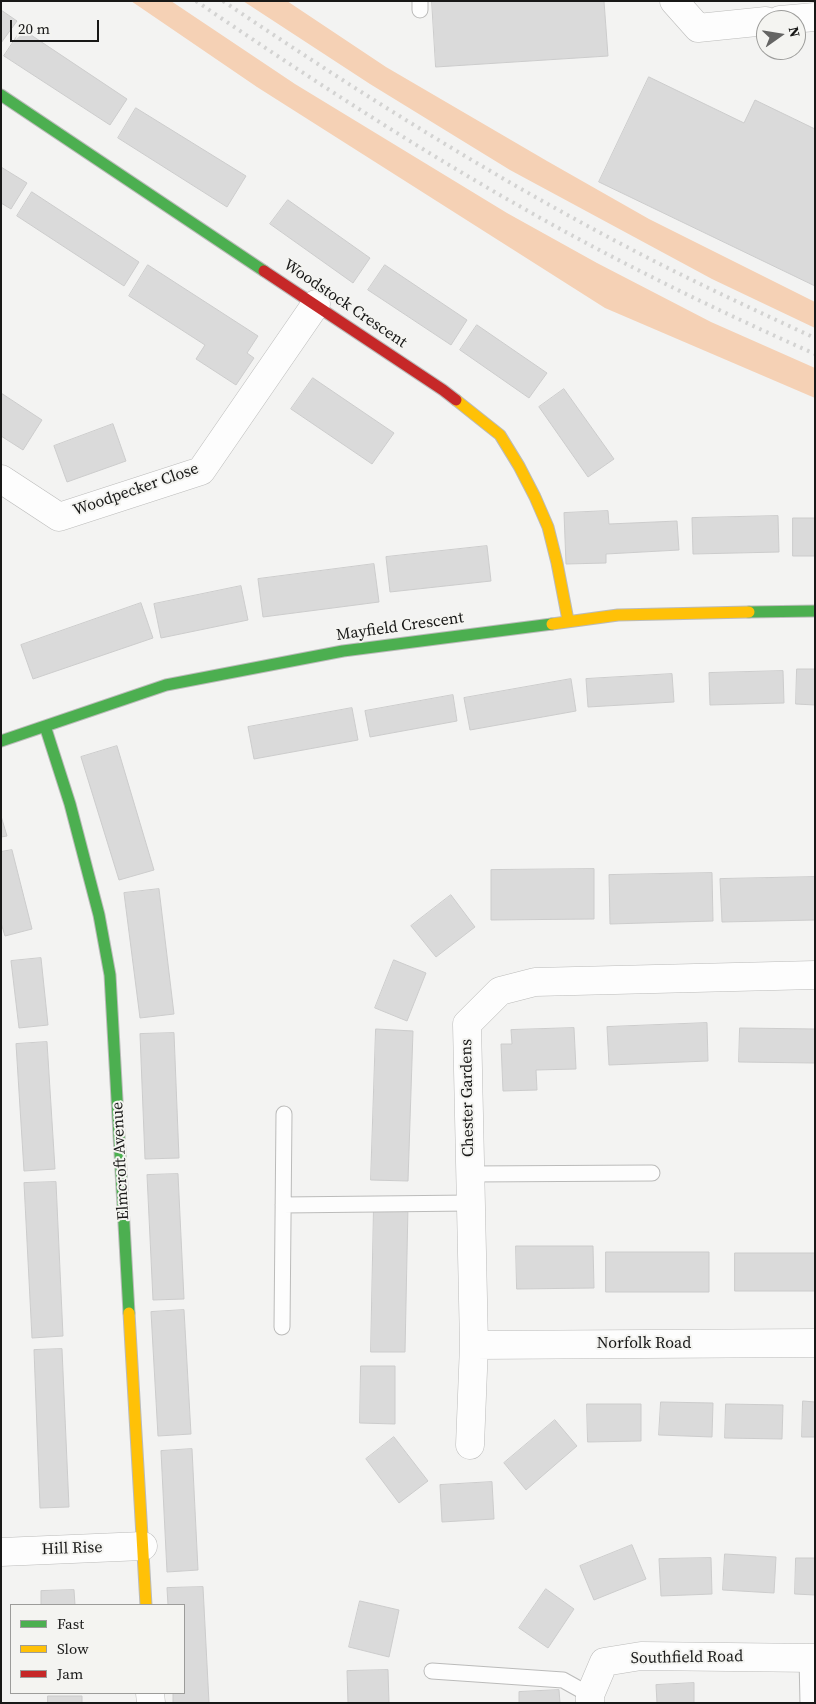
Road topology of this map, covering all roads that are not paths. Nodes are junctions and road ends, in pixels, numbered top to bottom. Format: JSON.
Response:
{"nodes":[{"id":1,"x":674,"y":1,"type":"edge"},
{"id":2,"x":756,"y":22,"type":"edge"},
{"id":3,"x":1,"y":95,"type":"edge"},
{"id":4,"x":316,"y":304,"type":"junction"},
{"id":5,"x":1,"y":479,"type":"edge"},
{"id":6,"x":815,"y":611,"type":"edge"},
{"id":7,"x":568,"y":620,"type":"junction"},
{"id":8,"x":45,"y":726,"type":"junction"},
{"id":9,"x":1,"y":741,"type":"edge"},
{"id":10,"x":815,"y":975,"type":"edge"},
{"id":11,"x":284,"y":1114,"type":"dead end"},
{"id":12,"x":470,"y":1174,"type":"junction"},
{"id":13,"x":652,"y":1174,"type":"dead end"},
{"id":14,"x":471,"y":1203,"type":"junction"},
{"id":15,"x":283,"y":1205,"type":"junction"},
{"id":16,"x":282,"y":1327,"type":"dead end"},
{"id":17,"x":815,"y":1343,"type":"edge"},
{"id":18,"x":474,"y":1344,"type":"junction"},
{"id":19,"x":470,"y":1445,"type":"dead end"},
{"id":20,"x":143,"y":1546,"type":"junction"},
{"id":21,"x":1,"y":1552,"type":"edge"},
{"id":22,"x":146,"y":1604,"type":"edge"},
{"id":23,"x":811,"y":1658,"type":"edge"},
{"id":24,"x":432,"y":1671,"type":"dead end"},
{"id":25,"x":590,"y":1699,"type":"edge"},
{"id":26,"x":808,"y":1703,"type":"edge"}],
"edges":[{"from":1,"to":2,"type":"street"},
{"from":3,"to":4,"type":"street","name":"Woodstock Crescent"},
{"from":4,"to":5,"type":"street","name":"Woodpecker Close"},
{"from":4,"to":7,"type":"street","name":"Woodstock Crescent"},
{"from":6,"to":7,"type":"street","name":"Mayfield Crescent"},
{"from":7,"to":8,"type":"street","name":"Mayfield Crescent"},
{"from":8,"to":9,"type":"street","name":"Mayfield Crescent"},
{"from":8,"to":20,"type":"street","name":"Elmcroft Avenue"},
{"from":10,"to":12,"type":"street","name":"Chester Gardens"},
{"from":11,"to":15,"type":"lane"},
{"from":12,"to":13,"type":"lane"},
{"from":12,"to":14,"type":"street","name":"Chester Gardens"},
{"from":14,"to":15,"type":"lane"},
{"from":14,"to":18,"type":"street","name":"Chester Gardens"},
{"from":15,"to":16,"type":"lane"},
{"from":17,"to":18,"type":"street","name":"Norfolk Road"},
{"from":18,"to":19,"type":"street","name":"Chester Gardens"},
{"from":20,"to":21,"type":"street","name":"Hill Rise"},
{"from":20,"to":22,"type":"street","name":"Elmcroft Avenue"},
{"from":23,"to":25,"type":"street","name":"Southfield Road"},
{"from":23,"to":26,"type":"lane"},
{"from":24,"to":25,"type":"lane"}]}
